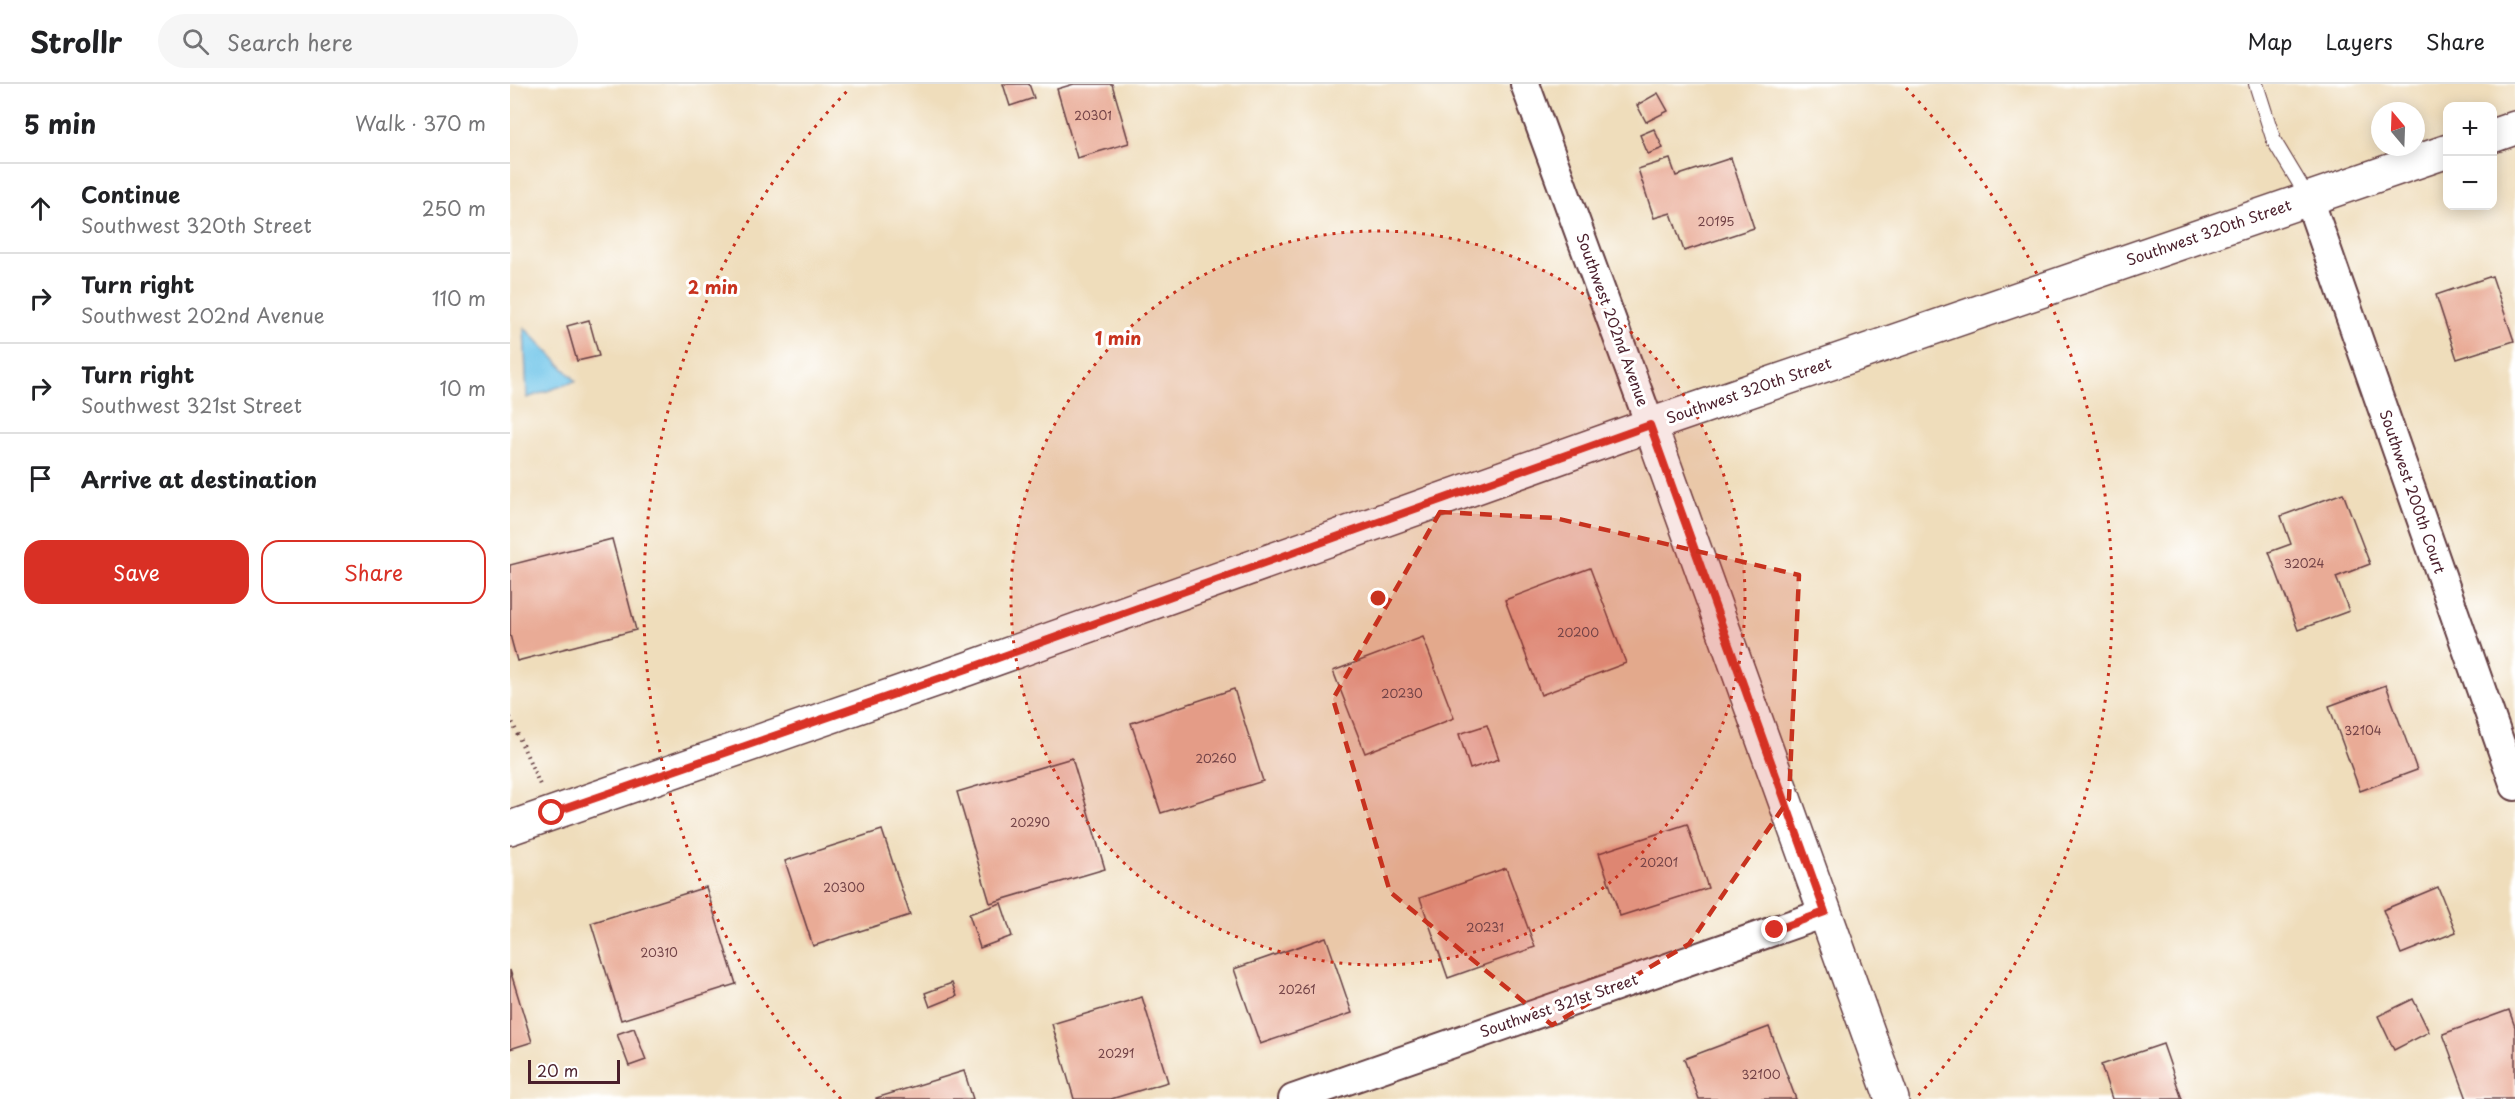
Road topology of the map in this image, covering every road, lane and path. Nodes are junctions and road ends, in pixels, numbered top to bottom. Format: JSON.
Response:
{"nodes":[{"id":1,"x":1525,"y":84,"type":"edge"},
{"id":2,"x":2256,"y":84,"type":"edge"},
{"id":3,"x":2515,"y":128,"type":"edge"},
{"id":4,"x":2497,"y":135,"type":"edge"},
{"id":5,"x":2443,"y":153,"type":"edge"},
{"id":6,"x":2309,"y":199,"type":"junction"},
{"id":7,"x":1650,"y":425,"type":"junction"},
{"id":8,"x":510,"y":717,"type":"edge"},
{"id":9,"x":2515,"y":786,"type":"edge"},
{"id":10,"x":552,"y":813,"type":"junction"},
{"id":11,"x":510,"y":828,"type":"edge"},
{"id":12,"x":1825,"y":912,"type":"junction"},
{"id":13,"x":1335,"y":1092,"type":"edge"},
{"id":14,"x":1293,"y":1099,"type":"edge"},
{"id":15,"x":1892,"y":1099,"type":"edge"}],
"edges":[{"from":1,"to":7,"type":"street","name":"Southwest 202nd Avenue"},
{"from":2,"to":6,"type":"lane"},
{"from":3,"to":4,"type":"street"},
{"from":5,"to":6,"type":"street","name":"Southwest 320th Street"},
{"from":6,"to":7,"type":"street","name":"Southwest 320th Street"},
{"from":6,"to":9,"type":"street","name":"Southwest 200th Court"},
{"from":7,"to":10,"type":"street","name":"Southwest 320th Street"},
{"from":7,"to":12,"type":"street","name":"Southwest 202nd Avenue"},
{"from":8,"to":10,"type":"path"},
{"from":10,"to":11,"type":"street","name":"Southwest 320th Street"},
{"from":12,"to":13,"type":"street","name":"Southwest 321st Street"},
{"from":12,"to":15,"type":"street","name":"Southwest 202nd Avenue"},
{"from":13,"to":14,"type":"street","name":"Southwest 321st Street"}]}
